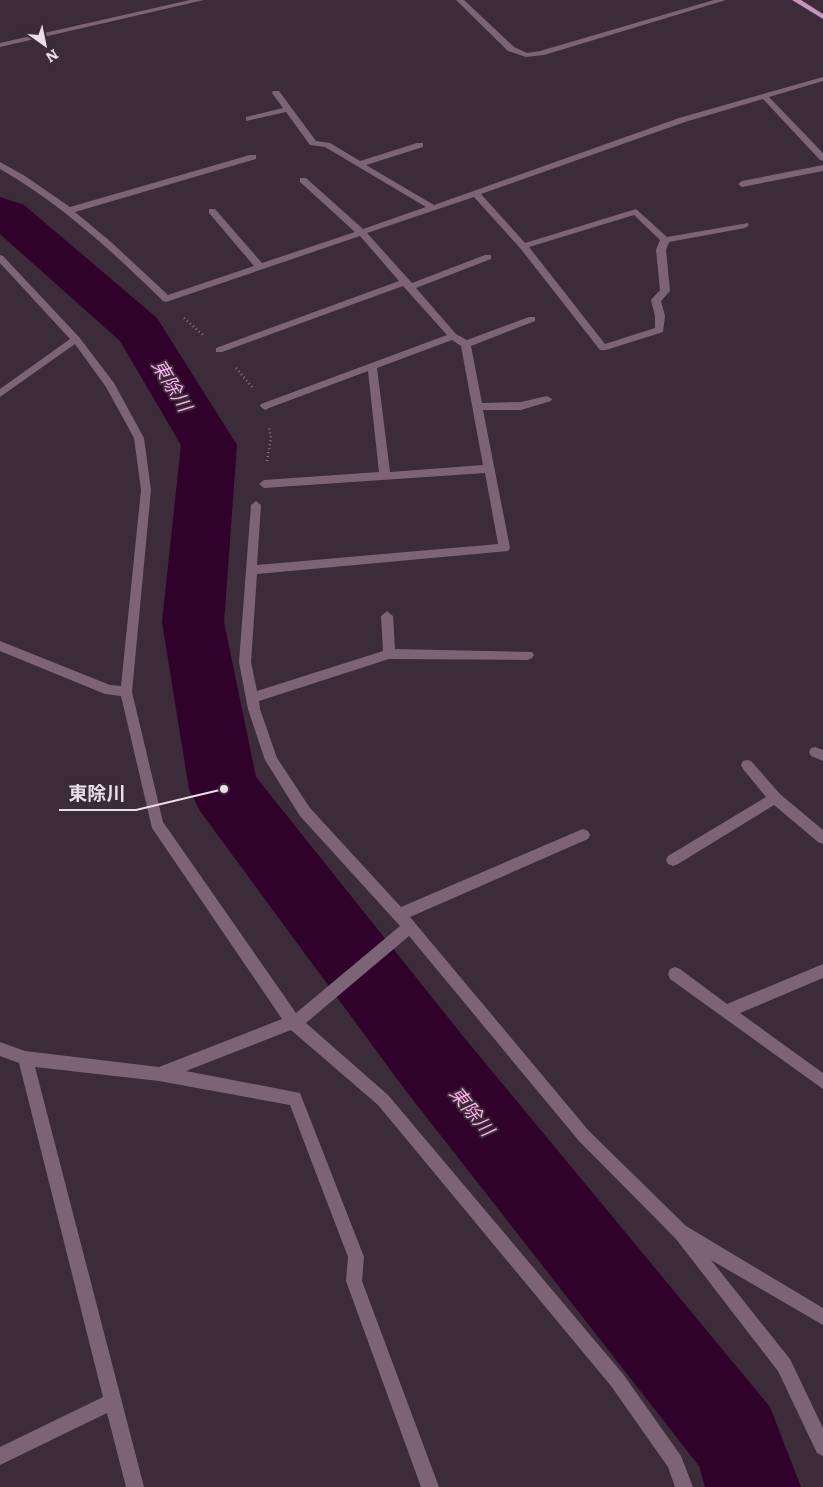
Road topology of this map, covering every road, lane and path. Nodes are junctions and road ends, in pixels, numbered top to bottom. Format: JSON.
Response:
{"nodes":[{"id":1,"x":200,"y":0,"type":"edge"},
{"id":2,"x":460,"y":0,"type":"edge"},
{"id":3,"x":722,"y":0,"type":"edge"},
{"id":4,"x":796,"y":0,"type":"edge"},
{"id":5,"x":823,"y":17,"type":"edge"},
{"id":6,"x":0,"y":45,"type":"edge"},
{"id":7,"x":823,"y":79,"type":"edge"},
{"id":8,"x":276,"y":93,"type":"dead end"},
{"id":9,"x":765,"y":97,"type":"junction"},
{"id":10,"x":288,"y":109,"type":"junction"},
{"id":11,"x":249,"y":119,"type":"dead end"},
{"id":12,"x":420,"y":145,"type":"dead end"},
{"id":13,"x":253,"y":157,"type":"dead end"},
{"id":14,"x":823,"y":158,"type":"edge"},
{"id":15,"x":360,"y":164,"type":"junction"},
{"id":16,"x":0,"y":165,"type":"edge"},
{"id":17,"x":823,"y":168,"type":"edge"},
{"id":18,"x":303,"y":180,"type":"dead end"},
{"id":19,"x":742,"y":184,"type":"dead end"},
{"id":20,"x":474,"y":193,"type":"junction"},
{"id":21,"x":433,"y":208,"type":"junction"},
{"id":22,"x":66,"y":211,"type":"junction"},
{"id":23,"x":212,"y":211,"type":"dead end"},
{"id":24,"x":745,"y":225,"type":"dead end"},
{"id":25,"x":361,"y":232,"type":"junction"},
{"id":26,"x":665,"y":240,"type":"junction"},
{"id":27,"x":523,"y":246,"type":"junction"},
{"id":28,"x":488,"y":257,"type":"dead end"},
{"id":29,"x":0,"y":258,"type":"edge"},
{"id":30,"x":260,"y":267,"type":"junction"},
{"id":31,"x":408,"y":285,"type":"junction"},
{"id":32,"x":166,"y":299,"type":"junction"},
{"id":33,"x":532,"y":319,"type":"dead end"},
{"id":34,"x":453,"y":336,"type":"junction"},
{"id":35,"x":76,"y":339,"type":"junction"},
{"id":36,"x":466,"y":344,"type":"junction"},
{"id":37,"x":219,"y":350,"type":"junction"},
{"id":38,"x":372,"y":367,"type":"junction"},
{"id":39,"x":0,"y":394,"type":"edge"},
{"id":40,"x":548,"y":399,"type":"dead end"},
{"id":41,"x":265,"y":406,"type":"junction"},
{"id":42,"x":478,"y":406,"type":"junction"},
{"id":43,"x":488,"y":469,"type":"junction"},
{"id":44,"x":385,"y":476,"type":"junction"},
{"id":45,"x":264,"y":484,"type":"joint"},
{"id":46,"x":256,"y":505,"type":"dead end"},
{"id":47,"x":251,"y":570,"type":"junction"},
{"id":48,"x":387,"y":616,"type":"dead end"},
{"id":49,"x":0,"y":646,"type":"edge"},
{"id":50,"x":389,"y":654,"type":"junction"},
{"id":51,"x":528,"y":655,"type":"dead end"},
{"id":52,"x":126,"y":692,"type":"junction"},
{"id":53,"x":252,"y":698,"type":"junction"},
{"id":54,"x":747,"y":765,"type":"dead end"},
{"id":55,"x":774,"y":798,"type":"junction"},
{"id":56,"x":583,"y":835,"type":"dead end"},
{"id":57,"x":822,"y":836,"type":"edge"},
{"id":58,"x":673,"y":860,"type":"dead end"},
{"id":59,"x":399,"y":915,"type":"junction"},
{"id":60,"x":410,"y":927,"type":"junction"},
{"id":61,"x":823,"y":971,"type":"edge"},
{"id":62,"x":675,"y":974,"type":"dead end"},
{"id":63,"x":726,"y":1012,"type":"junction"},
{"id":64,"x":299,"y":1020,"type":"junction"},
{"id":65,"x":0,"y":1049,"type":"edge"},
{"id":66,"x":26,"y":1058,"type":"junction"},
{"id":67,"x":159,"y":1074,"type":"junction"},
{"id":68,"x":823,"y":1082,"type":"edge"},
{"id":69,"x":680,"y":1232,"type":"junction"},
{"id":70,"x":823,"y":1317,"type":"edge"},
{"id":71,"x":113,"y":1401,"type":"junction"},
{"id":72,"x":823,"y":1447,"type":"edge"},
{"id":73,"x":0,"y":1456,"type":"edge"},
{"id":74,"x":135,"y":1487,"type":"edge"},
{"id":75,"x":430,"y":1487,"type":"edge"},
{"id":76,"x":684,"y":1487,"type":"edge"}],
"edges":[{"from":1,"to":6,"type":"street"},
{"from":2,"to":3,"type":"street"},
{"from":4,"to":5,"type":"main road"},
{"from":7,"to":9,"type":"street"},
{"from":8,"to":10,"type":"street"},
{"from":9,"to":14,"type":"street"},
{"from":9,"to":20,"type":"street"},
{"from":10,"to":11,"type":"street"},
{"from":10,"to":15,"type":"street"},
{"from":12,"to":15,"type":"street"},
{"from":13,"to":22,"type":"street"},
{"from":15,"to":21,"type":"street"},
{"from":16,"to":22,"type":"street"},
{"from":17,"to":19,"type":"street"},
{"from":18,"to":25,"type":"street"},
{"from":20,"to":21,"type":"street"},
{"from":20,"to":27,"type":"street"},
{"from":21,"to":25,"type":"street"},
{"from":22,"to":32,"type":"street"},
{"from":23,"to":30,"type":"street"},
{"from":24,"to":26,"type":"street"},
{"from":25,"to":30,"type":"street"},
{"from":25,"to":31,"type":"street"},
{"from":26,"to":27,"type":"street"},
{"from":26,"to":27,"type":"street"},
{"from":28,"to":31,"type":"street"},
{"from":29,"to":35,"type":"street"},
{"from":30,"to":32,"type":"street"},
{"from":31,"to":34,"type":"street"},
{"from":31,"to":37,"type":"street"},
{"from":32,"to":37,"type":"path"},
{"from":33,"to":36,"type":"street"},
{"from":34,"to":36,"type":"street"},
{"from":34,"to":38,"type":"street"},
{"from":35,"to":39,"type":"street"},
{"from":35,"to":52,"type":"street"},
{"from":36,"to":42,"type":"street"},
{"from":37,"to":41,"type":"path"},
{"from":38,"to":41,"type":"street"},
{"from":38,"to":44,"type":"street"},
{"from":40,"to":42,"type":"street"},
{"from":41,"to":45,"type":"path"},
{"from":42,"to":43,"type":"street"},
{"from":43,"to":44,"type":"street"},
{"from":43,"to":47,"type":"street"},
{"from":44,"to":45,"type":"street"},
{"from":46,"to":47,"type":"street"},
{"from":47,"to":53,"type":"street"},
{"from":48,"to":50,"type":"street"},
{"from":49,"to":52,"type":"street"},
{"from":50,"to":51,"type":"street"},
{"from":50,"to":53,"type":"street"},
{"from":52,"to":64,"type":"street"},
{"from":53,"to":59,"type":"street"},
{"from":54,"to":55,"type":"street"},
{"from":55,"to":57,"type":"street"},
{"from":55,"to":58,"type":"street"},
{"from":56,"to":59,"type":"street"},
{"from":59,"to":60,"type":"street"},
{"from":60,"to":64,"type":"street"},
{"from":60,"to":69,"type":"street"},
{"from":61,"to":63,"type":"street"},
{"from":62,"to":63,"type":"street"},
{"from":63,"to":68,"type":"street"},
{"from":64,"to":67,"type":"street"},
{"from":64,"to":76,"type":"street"},
{"from":65,"to":66,"type":"street"},
{"from":66,"to":67,"type":"street"},
{"from":66,"to":71,"type":"street"},
{"from":67,"to":75,"type":"street"},
{"from":69,"to":70,"type":"street"},
{"from":69,"to":72,"type":"street"},
{"from":71,"to":73,"type":"street"},
{"from":71,"to":74,"type":"street"}]}
